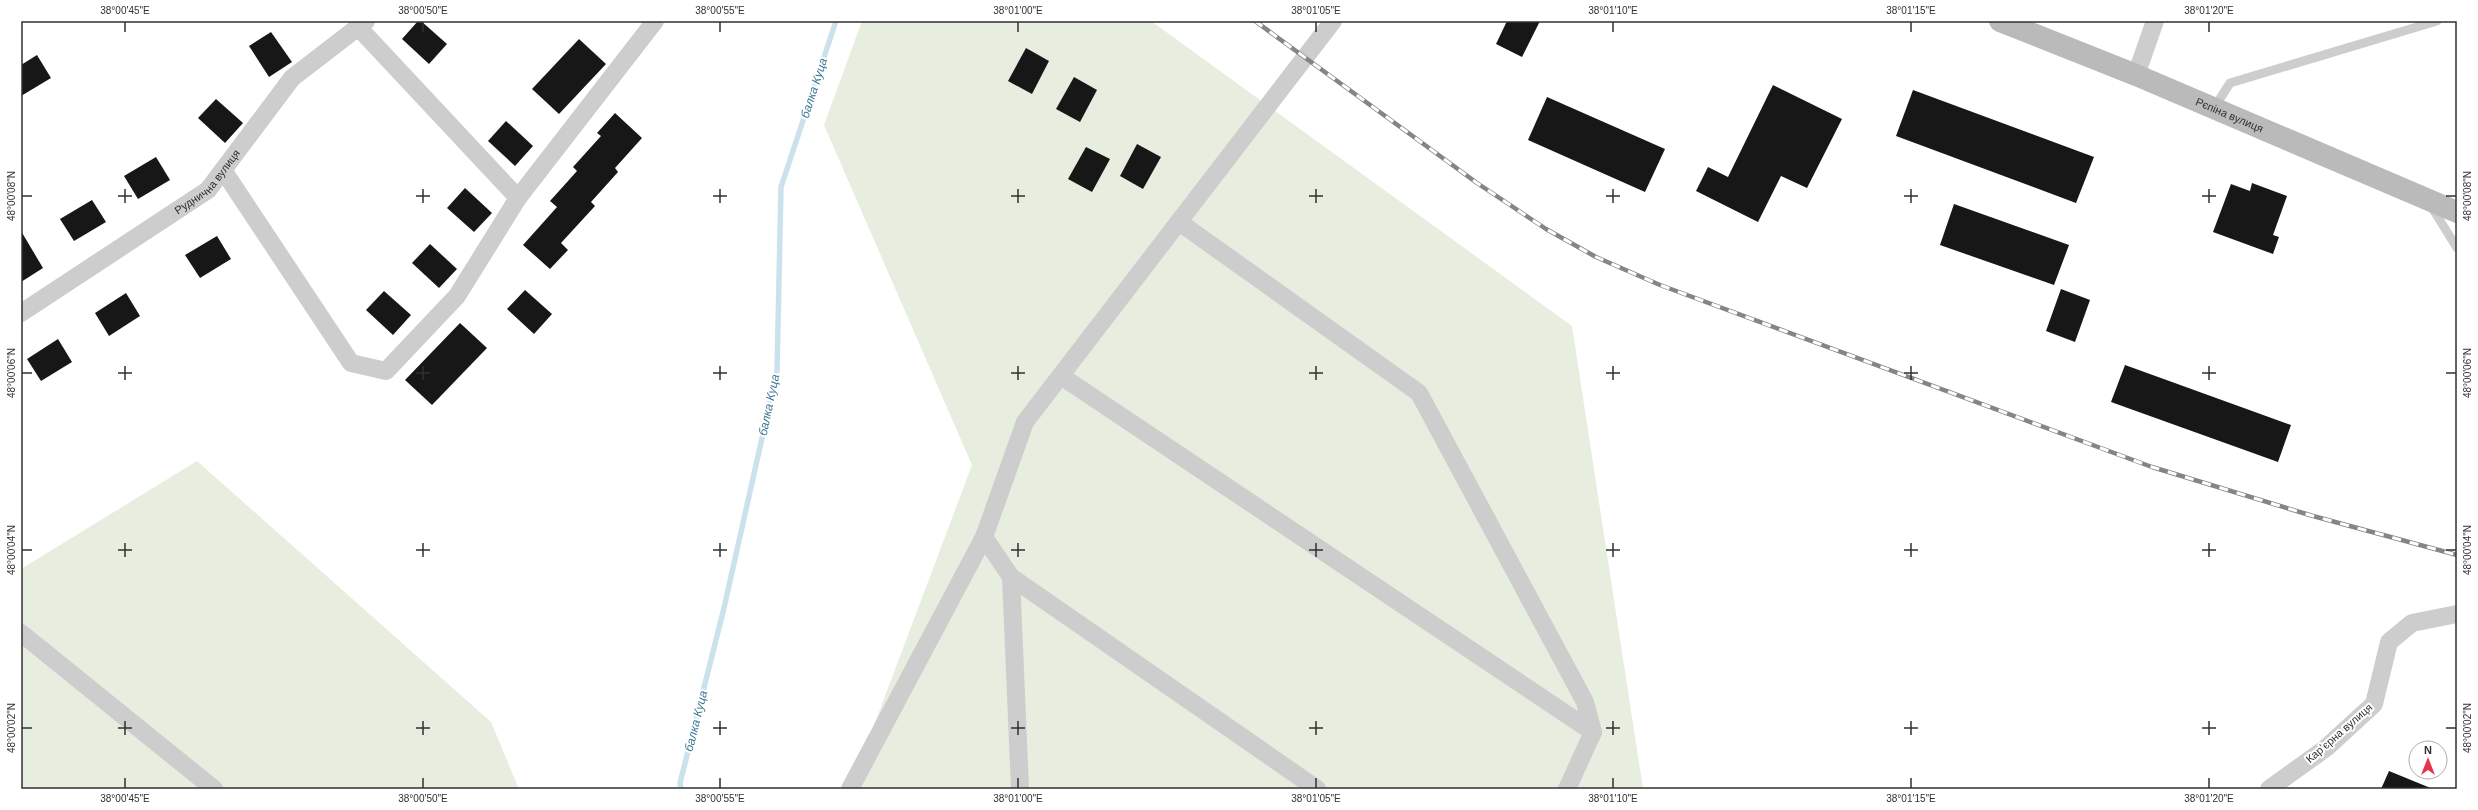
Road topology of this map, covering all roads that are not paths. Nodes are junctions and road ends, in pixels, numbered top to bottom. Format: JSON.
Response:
{"nodes":[{"id":1,"x":655,"y":21,"type":"edge"},
{"id":2,"x":1333,"y":21,"type":"edge"},
{"id":3,"x":2000,"y":21,"type":"edge"},
{"id":4,"x":2155,"y":21,"type":"edge"},
{"id":5,"x":2437,"y":21,"type":"edge"},
{"id":6,"x":362,"y":24,"type":"edge"},
{"id":7,"x":2136,"y":75,"type":"junction"},
{"id":8,"x":2214,"y":108,"type":"junction"},
{"id":9,"x":223,"y":170,"type":"junction"},
{"id":10,"x":518,"y":198,"type":"junction"},
{"id":11,"x":2427,"y":200,"type":"junction"},
{"id":12,"x":2457,"y":212,"type":"edge"},
{"id":13,"x":1179,"y":222,"type":"junction"},
{"id":14,"x":2457,"y":248,"type":"edge"},
{"id":15,"x":21,"y":313,"type":"edge"},
{"id":16,"x":1061,"y":376,"type":"junction"},
{"id":17,"x":984,"y":537,"type":"junction"},
{"id":18,"x":1011,"y":577,"type":"junction"},
{"id":19,"x":2457,"y":614,"type":"edge"},
{"id":20,"x":21,"y":633,"type":"edge"},
{"id":21,"x":1593,"y":732,"type":"junction"},
{"id":22,"x":214,"y":789,"type":"edge"},
{"id":23,"x":850,"y":789,"type":"edge"},
{"id":24,"x":1020,"y":789,"type":"edge"},
{"id":25,"x":1317,"y":789,"type":"edge"},
{"id":26,"x":1567,"y":789,"type":"edge"},
{"id":27,"x":2270,"y":789,"type":"edge"}],
"edges":[{"from":1,"to":10,"type":"street"},
{"from":2,"to":13,"type":"street"},
{"from":3,"to":7,"type":"street","name":"Рєпіна вулиця"},
{"from":4,"to":7,"type":"street"},
{"from":5,"to":8,"type":"lane"},
{"from":6,"to":9,"type":"street","name":"Руднична вулиця"},
{"from":6,"to":10,"type":"street"},
{"from":7,"to":8,"type":"street","name":"Рєпіна вулиця"},
{"from":8,"to":11,"type":"street","name":"Рєпіна вулиця"},
{"from":9,"to":10,"type":"street"},
{"from":9,"to":15,"type":"street","name":"Руднична вулиця"},
{"from":11,"to":12,"type":"street","name":"Рєпіна вулиця"},
{"from":11,"to":14,"type":"lane"},
{"from":13,"to":16,"type":"street"},
{"from":13,"to":21,"type":"street"},
{"from":16,"to":17,"type":"street"},
{"from":16,"to":21,"type":"street"},
{"from":17,"to":18,"type":"street"},
{"from":17,"to":23,"type":"street"},
{"from":18,"to":24,"type":"street"},
{"from":18,"to":25,"type":"street"},
{"from":19,"to":27,"type":"street","name":"Карʼєрна вулиця"},
{"from":20,"to":22,"type":"street"},
{"from":21,"to":26,"type":"street"}]}
